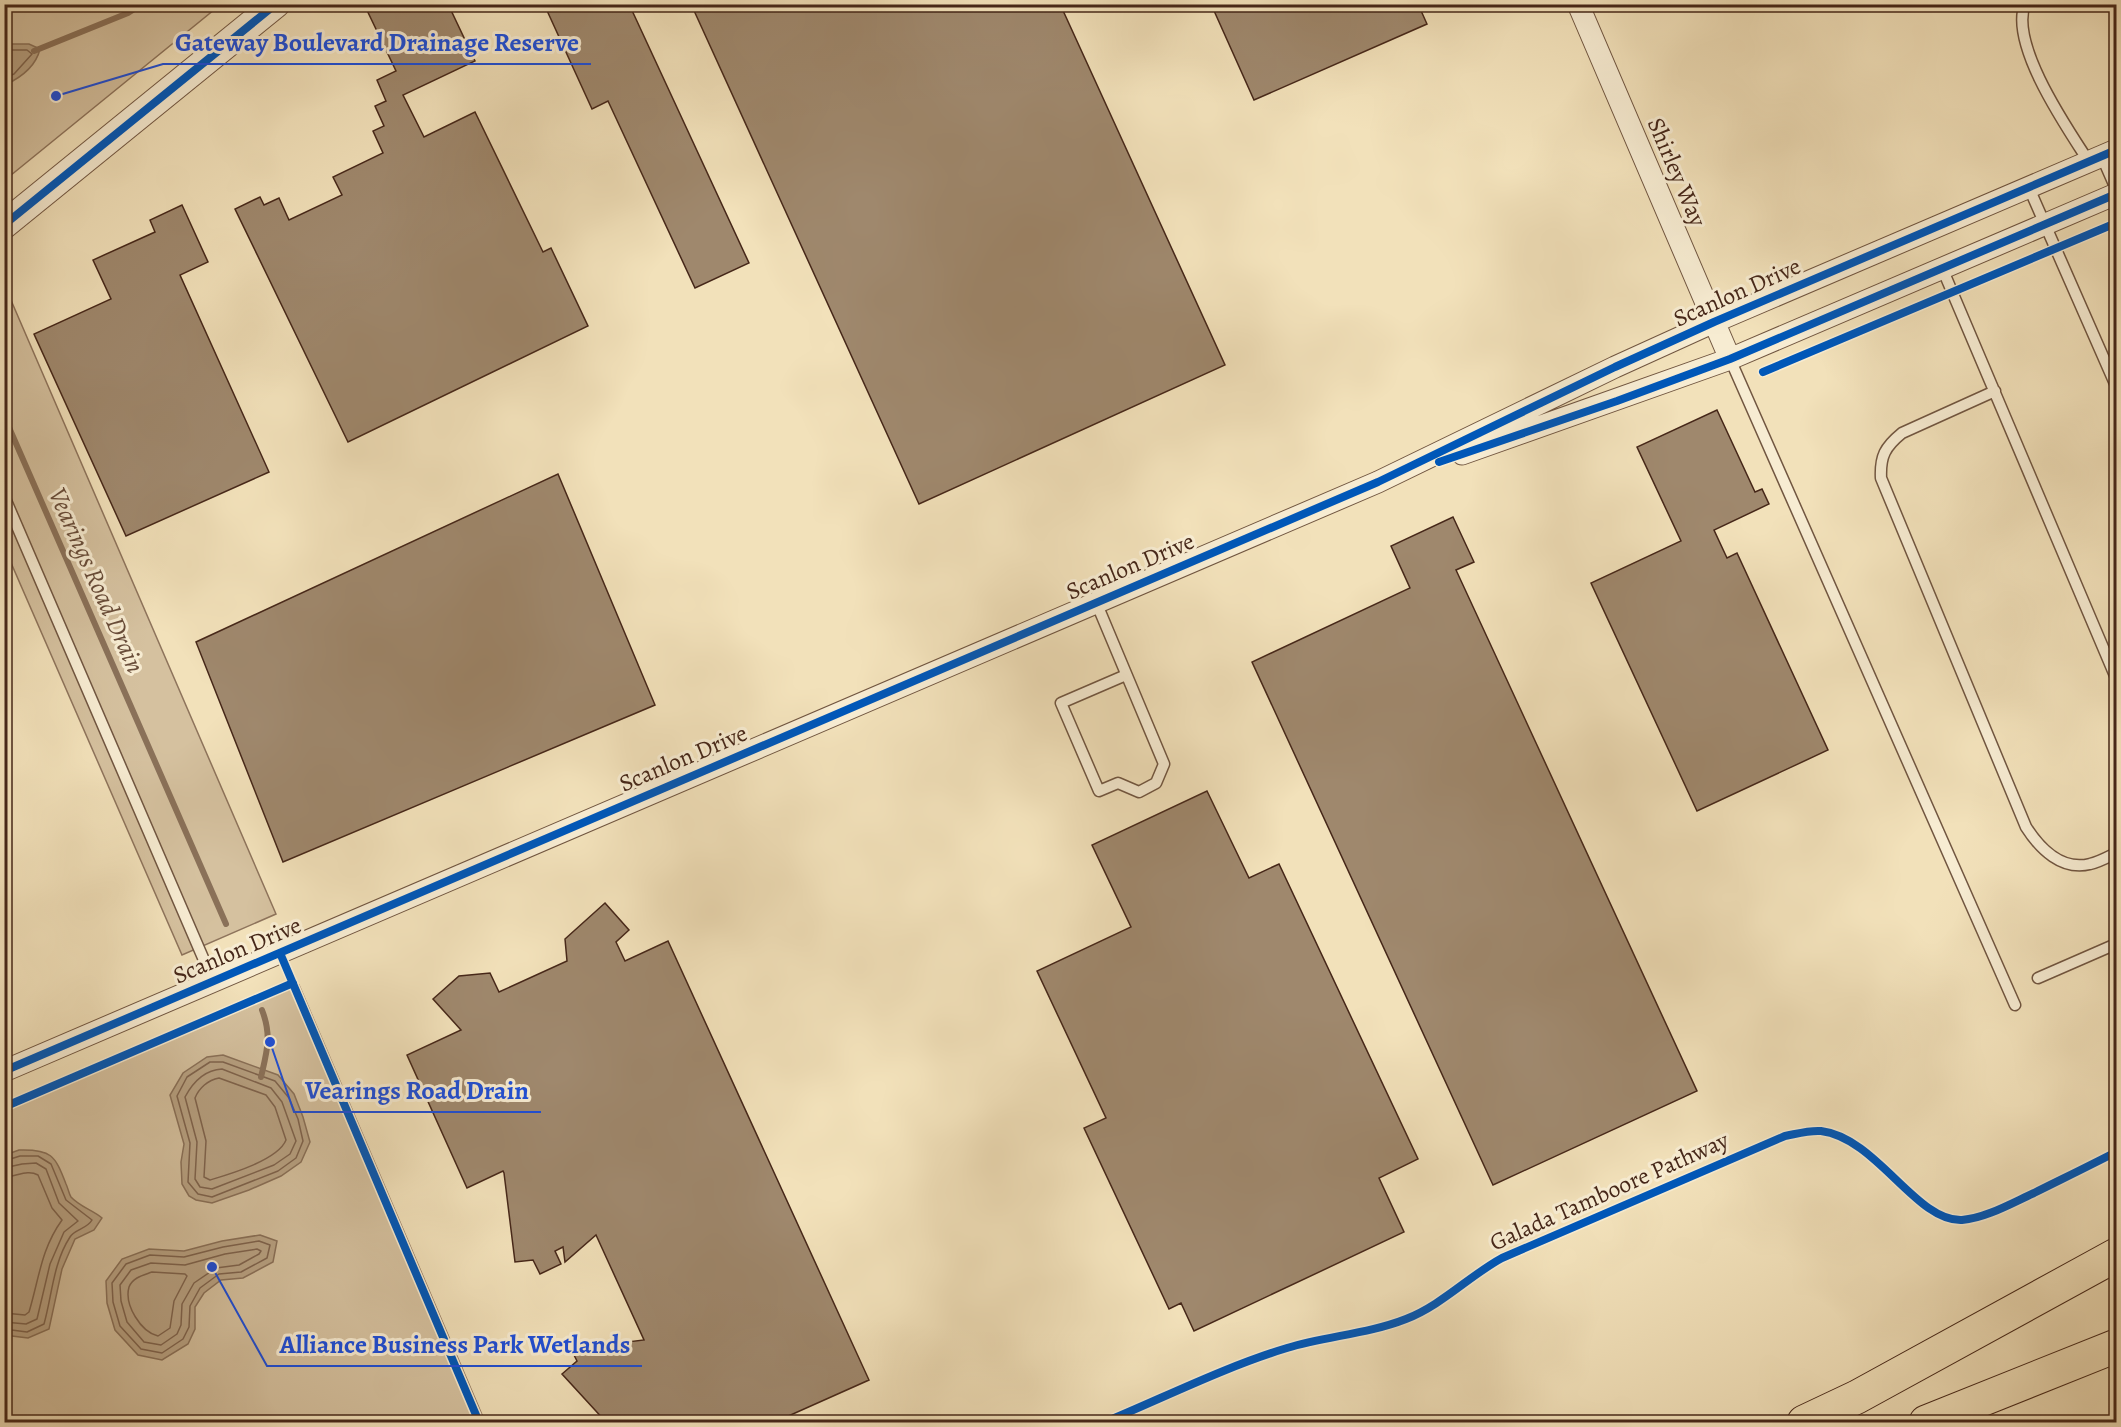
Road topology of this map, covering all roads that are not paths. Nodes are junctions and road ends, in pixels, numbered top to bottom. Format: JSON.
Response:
{"nodes":[{"id":1,"x":276,"y":4,"type":"edge"},
{"id":2,"x":1578,"y":4,"type":"edge"},
{"id":3,"x":2025,"y":4,"type":"edge"},
{"id":4,"x":2102,"y":156,"type":"edge"},
{"id":5,"x":2029,"y":188,"type":"junction"},
{"id":6,"x":2116,"y":189,"type":"edge"},
{"id":7,"x":2116,"y":194,"type":"edge"},
{"id":8,"x":4,"y":225,"type":"edge"},
{"id":9,"x":2044,"y":225,"type":"junction"},
{"id":10,"x":1942,"y":268,"type":"junction"},
{"id":11,"x":1714,"y":322,"type":"junction"},
{"id":12,"x":1730,"y":359,"type":"junction"},
{"id":13,"x":2116,"y":386,"type":"edge"},
{"id":14,"x":1995,"y":391,"type":"junction"},
{"id":15,"x":1378,"y":482,"type":"junction"},
{"id":16,"x":4,"y":496,"type":"edge"},
{"id":17,"x":1096,"y":602,"type":"junction"},
{"id":18,"x":1126,"y":675,"type":"junction"},
{"id":19,"x":2116,"y":678,"type":"edge"},
{"id":20,"x":2116,"y":853,"type":"edge"},
{"id":21,"x":2116,"y":944,"type":"edge"},
{"id":22,"x":2038,"y":978,"type":"dead end"},
{"id":23,"x":213,"y":981,"type":"junction"},
{"id":24,"x":2015,"y":1005,"type":"dead end"},
{"id":25,"x":4,"y":1071,"type":"edge"},
{"id":26,"x":2116,"y":1256,"type":"edge"},
{"id":27,"x":2116,"y":1346,"type":"edge"},
{"id":28,"x":1804,"y":1422,"type":"edge"},
{"id":29,"x":1926,"y":1422,"type":"edge"}],
"edges":[{"from":1,"to":8,"type":"street"},
{"from":2,"to":11,"type":"street","name":"Shirley Way"},
{"from":3,"to":4,"type":"lane"},
{"from":4,"to":5,"type":"street","name":"Scanlon Drive"},
{"from":4,"to":6,"type":"lane"},
{"from":5,"to":9,"type":"lane"},
{"from":5,"to":11,"type":"street","name":"Scanlon Drive"},
{"from":7,"to":9,"type":"street","name":"Scanlon Drive"},
{"from":9,"to":10,"type":"street","name":"Scanlon Drive"},
{"from":9,"to":13,"type":"lane"},
{"from":10,"to":12,"type":"street","name":"Scanlon Drive"},
{"from":10,"to":14,"type":"lane"},
{"from":11,"to":12,"type":"street","name":"Shirley Way"},
{"from":11,"to":15,"type":"street","name":"Scanlon Drive"},
{"from":12,"to":15,"type":"street","name":"Scanlon Drive"},
{"from":12,"to":24,"type":"lane"},
{"from":14,"to":19,"type":"lane"},
{"from":14,"to":20,"type":"lane"},
{"from":15,"to":17,"type":"street","name":"Scanlon Drive"},
{"from":16,"to":23,"type":"lane"},
{"from":17,"to":18,"type":"lane"},
{"from":17,"to":23,"type":"street","name":"Scanlon Drive"},
{"from":18,"to":18,"type":"lane"},
{"from":21,"to":22,"type":"lane"},
{"from":23,"to":25,"type":"street","name":"Scanlon Drive"},
{"from":26,"to":28,"type":"highway"},
{"from":27,"to":29,"type":"highway"}]}
